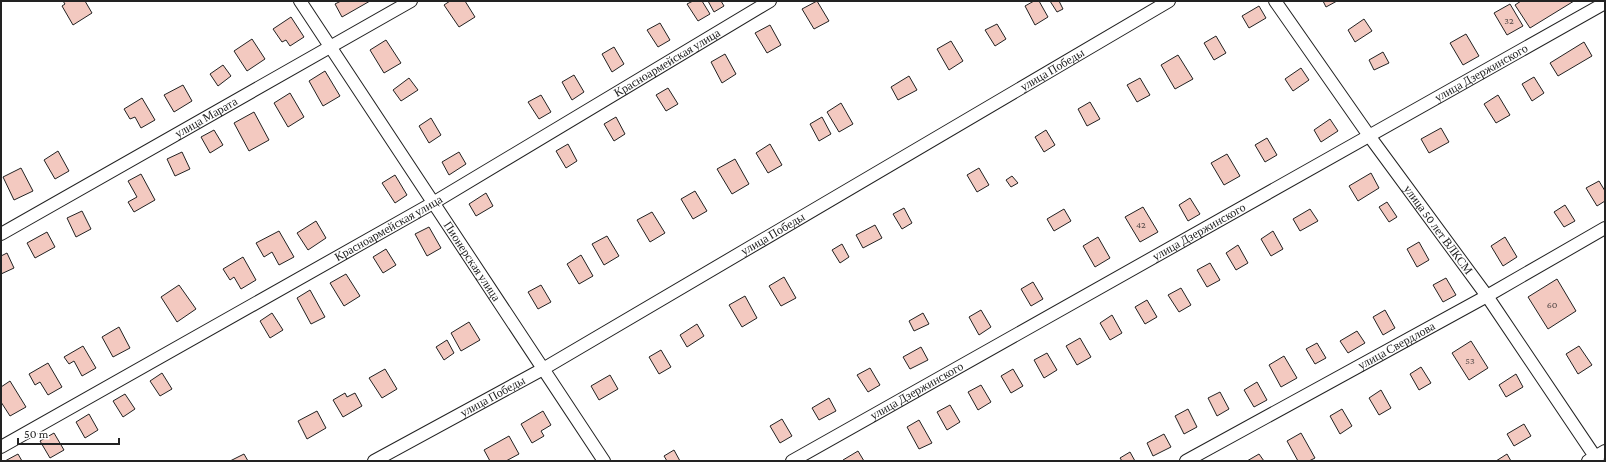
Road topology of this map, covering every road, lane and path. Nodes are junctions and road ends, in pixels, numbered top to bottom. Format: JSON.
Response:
{"nodes":[{"id":1,"x":300,"y":1,"type":"edge"},
{"id":2,"x":411,"y":1,"type":"edge"},
{"id":3,"x":770,"y":1,"type":"edge"},
{"id":4,"x":1169,"y":1,"type":"edge"},
{"id":5,"x":1275,"y":1,"type":"edge"},
{"id":6,"x":1605,"y":3,"type":"edge"},
{"id":7,"x":330,"y":47,"type":"junction"},
{"id":8,"x":1370,"y":137,"type":"junction"},
{"id":9,"x":433,"y":203,"type":"junction"},
{"id":10,"x":1605,"y":228,"type":"edge"},
{"id":11,"x":1,"y":234,"type":"edge"},
{"id":12,"x":1487,"y":296,"type":"junction"},
{"id":13,"x":543,"y":369,"type":"junction"},
{"id":14,"x":1,"y":447,"type":"edge"},
{"id":15,"x":1596,"y":457,"type":"edge"},
{"id":16,"x":374,"y":461,"type":"edge"},
{"id":17,"x":604,"y":461,"type":"edge"},
{"id":18,"x":792,"y":461,"type":"edge"},
{"id":19,"x":1186,"y":461,"type":"edge"}],
"edges":[{"from":1,"to":7,"type":"street","name":"Пионерская улица"},
{"from":2,"to":7,"type":"street","name":"улица Марата"},
{"from":3,"to":9,"type":"street","name":"Красноармейская улица"},
{"from":4,"to":13,"type":"street","name":"улица Победы"},
{"from":5,"to":8,"type":"street","name":"улица 50 лет ВЛКСМ"},
{"from":6,"to":8,"type":"street","name":"улица Дзержинского"},
{"from":7,"to":9,"type":"street","name":"Пионерская улица"},
{"from":7,"to":11,"type":"street","name":"улица Марата"},
{"from":8,"to":12,"type":"street","name":"улица 50 лет ВЛКСМ"},
{"from":8,"to":18,"type":"street","name":"улица Дзержинского"},
{"from":9,"to":13,"type":"street","name":"Пионерская улица"},
{"from":9,"to":14,"type":"street","name":"Красноармейская улица"},
{"from":10,"to":12,"type":"street","name":"улица Свердлова"},
{"from":12,"to":15,"type":"street","name":"улица 50 лет ВЛКСМ"},
{"from":12,"to":19,"type":"street","name":"улица Свердлова"},
{"from":13,"to":16,"type":"street","name":"улица Победы"},
{"from":13,"to":17,"type":"street","name":"Пионерская улица"}]}
